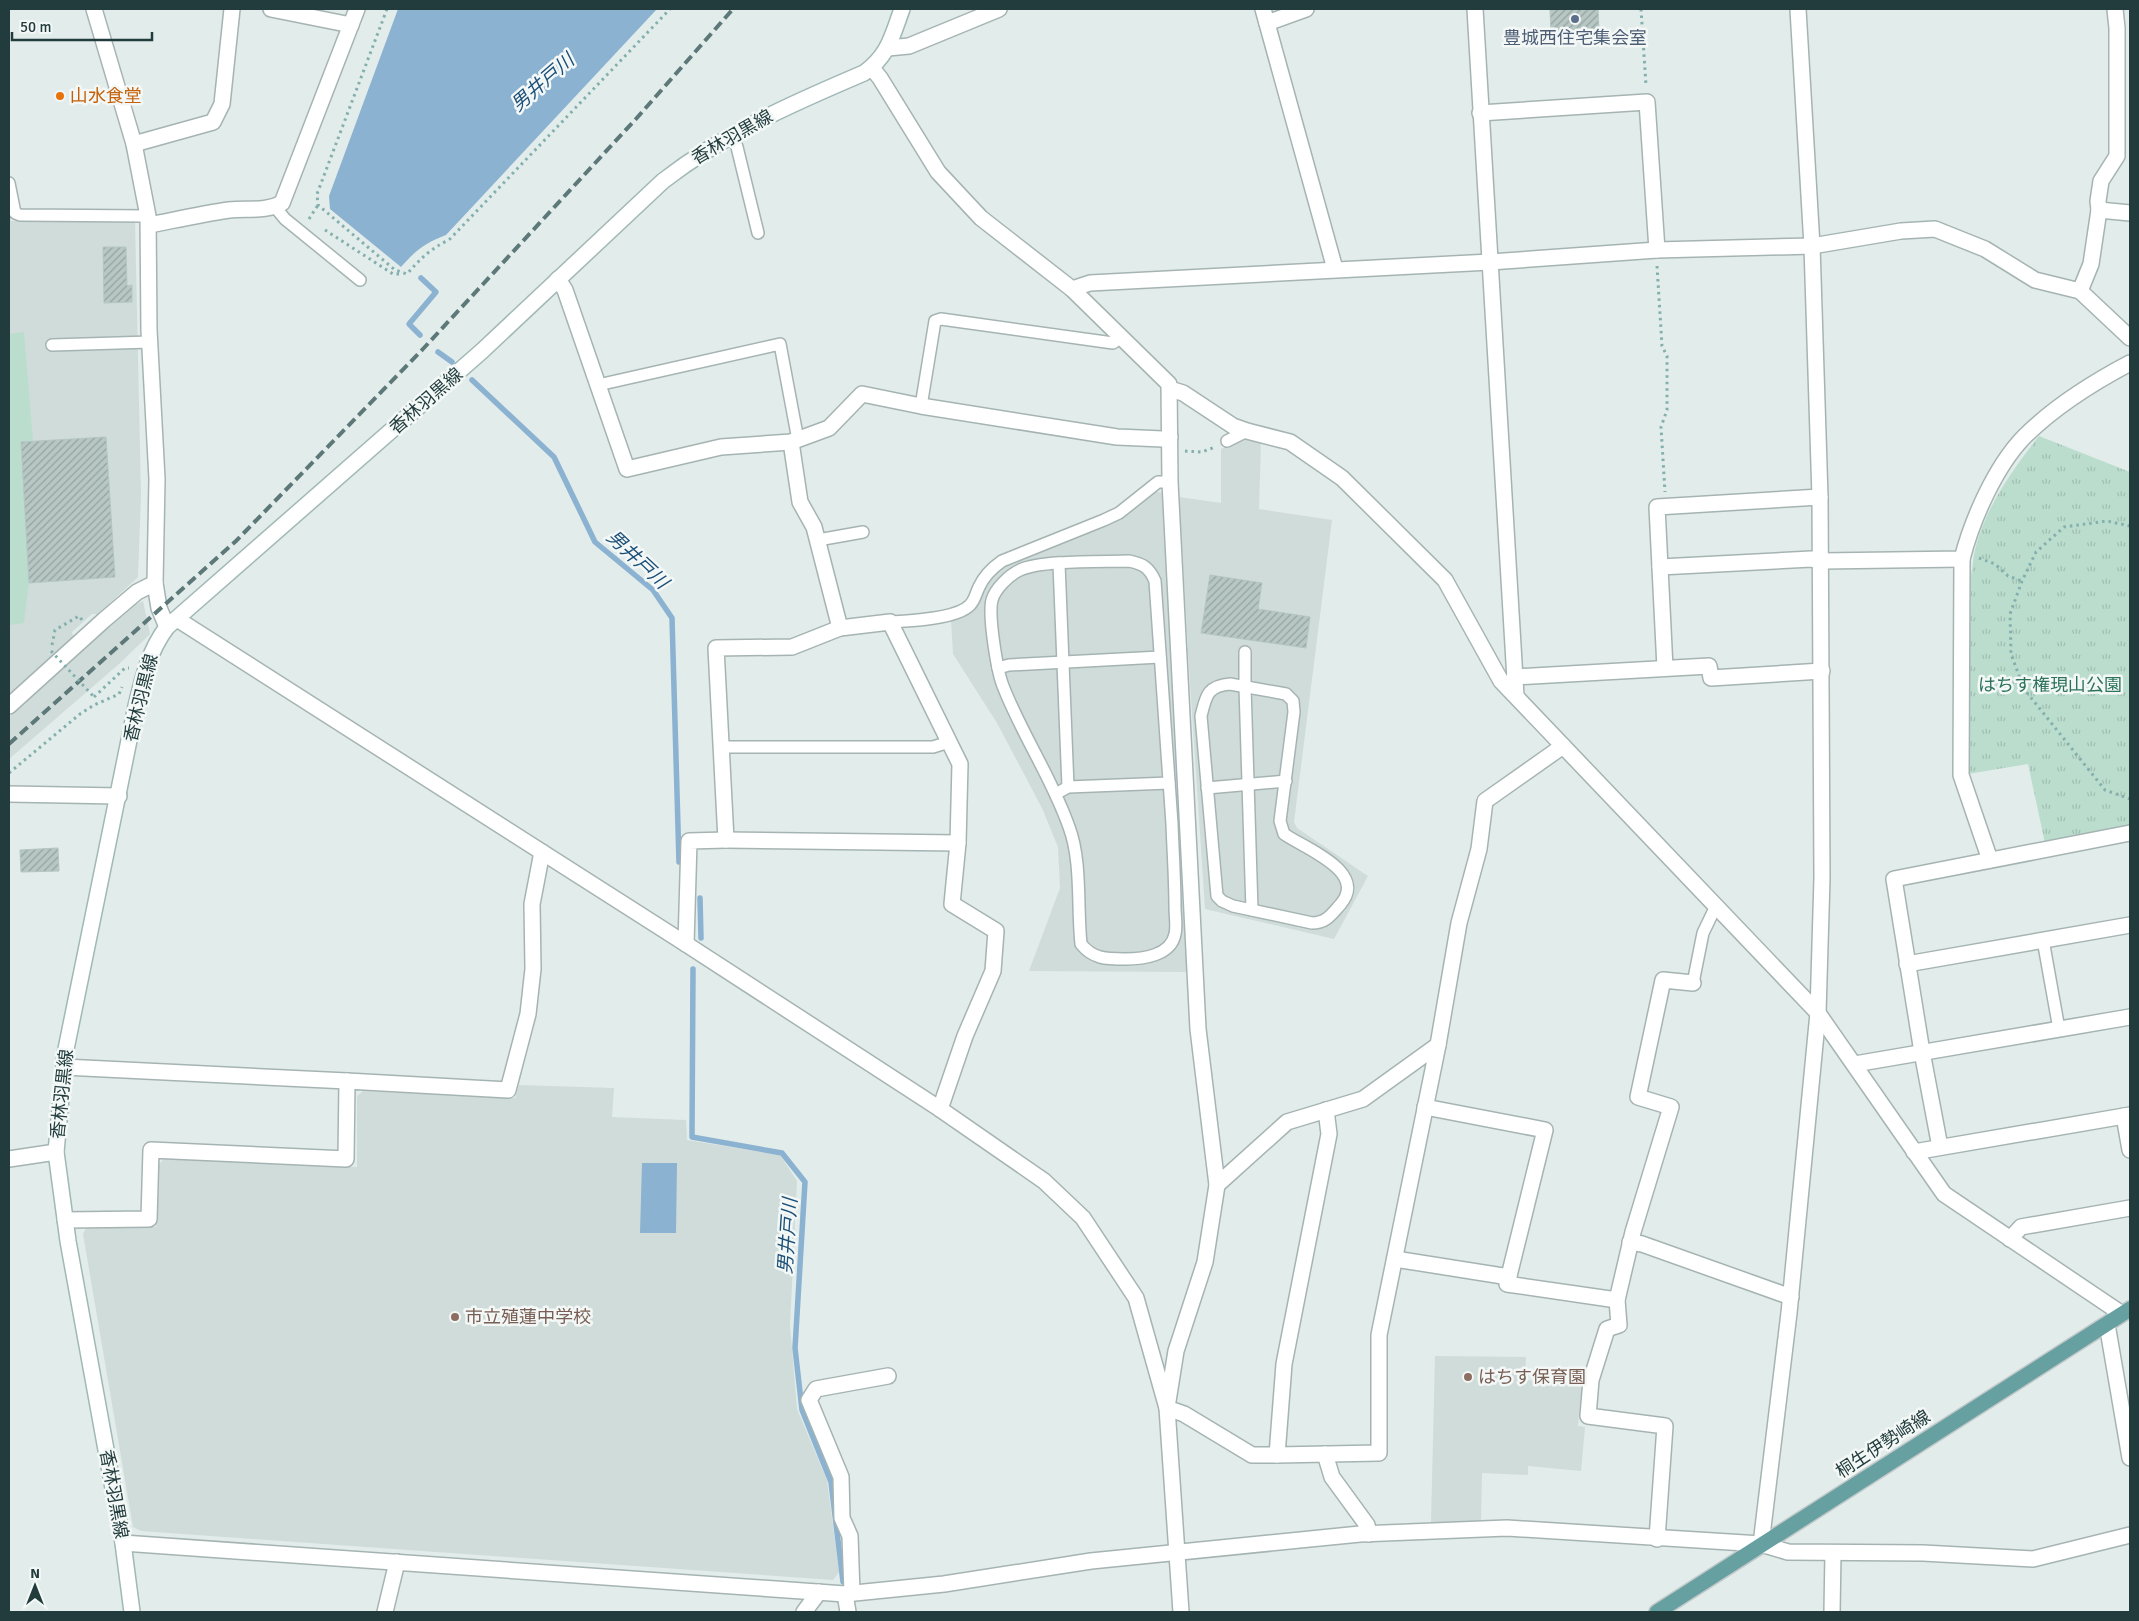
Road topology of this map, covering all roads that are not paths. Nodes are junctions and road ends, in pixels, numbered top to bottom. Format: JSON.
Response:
{"nodes":[{"id":1,"x":94,"y":9,"type":"edge"},
{"id":2,"x":232,"y":9,"type":"edge"},
{"id":3,"x":271,"y":9,"type":"edge"},
{"id":4,"x":357,"y":9,"type":"edge"},
{"id":5,"x":902,"y":9,"type":"edge"},
{"id":6,"x":999,"y":9,"type":"edge"},
{"id":7,"x":1306,"y":9,"type":"edge"},
{"id":8,"x":1475,"y":9,"type":"edge"},
{"id":9,"x":1798,"y":9,"type":"edge"},
{"id":10,"x":2115,"y":9,"type":"edge"},
{"id":11,"x":1265,"y":16,"type":"edge"},
{"id":12,"x":351,"y":25,"type":"junction"},
{"id":13,"x":888,"y":48,"type":"junction"},
{"id":14,"x":872,"y":68,"type":"junction"},
{"id":15,"x":1480,"y":113,"type":"junction"},
{"id":16,"x":731,"y":134,"type":"junction"},
{"id":17,"x":134,"y":144,"type":"junction"},
{"id":18,"x":9,"y":183,"type":"edge"},
{"id":19,"x":279,"y":205,"type":"junction"},
{"id":20,"x":2099,"y":210,"type":"junction"},
{"id":21,"x":2130,"y":213,"type":"edge"},
{"id":22,"x":148,"y":220,"type":"junction"},
{"id":23,"x":758,"y":233,"type":"dead end"},
{"id":24,"x":1812,"y":246,"type":"junction"},
{"id":25,"x":1657,"y":250,"type":"junction"},
{"id":26,"x":1490,"y":262,"type":"junction"},
{"id":27,"x":1335,"y":270,"type":"junction"},
{"id":28,"x":558,"y":279,"type":"junction"},
{"id":29,"x":360,"y":280,"type":"dead end"},
{"id":30,"x":1072,"y":289,"type":"junction"},
{"id":31,"x":2080,"y":291,"type":"junction"},
{"id":32,"x":1122,"y":337,"type":"junction"},
{"id":33,"x":2130,"y":338,"type":"edge"},
{"id":34,"x":150,"y":342,"type":"junction"},
{"id":35,"x":52,"y":345,"type":"dead end"},
{"id":36,"x":2130,"y":362,"type":"edge"},
{"id":37,"x":598,"y":386,"type":"junction"},
{"id":38,"x":1170,"y":389,"type":"junction"},
{"id":39,"x":921,"y":406,"type":"junction"},
{"id":40,"x":1246,"y":432,"type":"junction"},
{"id":41,"x":794,"y":441,"type":"junction"},
{"id":42,"x":1227,"y":441,"type":"road end"},
{"id":43,"x":1174,"y":444,"type":"junction"},
{"id":44,"x":1170,"y":482,"type":"junction"},
{"id":45,"x":1820,"y":497,"type":"junction"},
{"id":46,"x":863,"y":532,"type":"dead end"},
{"id":47,"x":818,"y":540,"type":"junction"},
{"id":48,"x":1963,"y":556,"type":"junction"},
{"id":49,"x":1822,"y":561,"type":"junction"},
{"id":50,"x":1059,"y":564,"type":"junction"},
{"id":51,"x":1660,"y":567,"type":"junction"},
{"id":52,"x":154,"y":583,"type":"junction"},
{"id":53,"x":890,"y":622,"type":"junction"},
{"id":54,"x":172,"y":623,"type":"junction"},
{"id":55,"x":840,"y":628,"type":"junction"},
{"id":56,"x":1246,"y":652,"type":"dead end"},
{"id":57,"x":1160,"y":657,"type":"junction"},
{"id":58,"x":1062,"y":664,"type":"junction"},
{"id":59,"x":998,"y":668,"type":"junction"},
{"id":60,"x":1666,"y":668,"type":"junction"},
{"id":61,"x":1822,"y":671,"type":"junction"},
{"id":62,"x":1514,"y":678,"type":"junction"},
{"id":63,"x":1245,"y":687,"type":"junction"},
{"id":64,"x":1516,"y":696,"type":"junction"},
{"id":65,"x":9,"y":706,"type":"edge"},
{"id":66,"x":949,"y":742,"type":"junction"},
{"id":67,"x":1562,"y":746,"type":"junction"},
{"id":68,"x":723,"y":747,"type":"junction"},
{"id":69,"x":1286,"y":781,"type":"junction"},
{"id":70,"x":1169,"y":783,"type":"junction"},
{"id":71,"x":1248,"y":784,"type":"junction"},
{"id":72,"x":1068,"y":787,"type":"junction"},
{"id":73,"x":1207,"y":788,"type":"junction"},
{"id":74,"x":9,"y":794,"type":"edge"},
{"id":75,"x":1056,"y":794,"type":"junction"},
{"id":76,"x":119,"y":796,"type":"junction"},
{"id":77,"x":2130,"y":833,"type":"edge"},
{"id":78,"x":726,"y":840,"type":"junction"},
{"id":79,"x":958,"y":843,"type":"junction"},
{"id":80,"x":542,"y":852,"type":"junction"},
{"id":81,"x":1990,"y":860,"type":"junction"},
{"id":82,"x":1716,"y":906,"type":"junction"},
{"id":83,"x":1252,"y":910,"type":"junction"},
{"id":84,"x":2130,"y":925,"type":"edge"},
{"id":85,"x":2043,"y":940,"type":"junction"},
{"id":86,"x":686,"y":944,"type":"junction"},
{"id":87,"x":1907,"y":964,"type":"junction"},
{"id":88,"x":1693,"y":984,"type":"joint"},
{"id":89,"x":1818,"y":1013,"type":"junction"},
{"id":90,"x":2130,"y":1017,"type":"edge"},
{"id":91,"x":2059,"y":1029,"type":"junction"},
{"id":92,"x":1438,"y":1045,"type":"junction"},
{"id":93,"x":1922,"y":1052,"type":"junction"},
{"id":94,"x":1855,"y":1064,"type":"junction"},
{"id":95,"x":64,"y":1067,"type":"junction"},
{"id":96,"x":347,"y":1081,"type":"junction"},
{"id":97,"x":1425,"y":1107,"type":"junction"},
{"id":98,"x":940,"y":1109,"type":"junction"},
{"id":99,"x":1326,"y":1110,"type":"junction"},
{"id":100,"x":2127,"y":1115,"type":"edge"},
{"id":101,"x":1940,"y":1147,"type":"junction"},
{"id":102,"x":2130,"y":1150,"type":"edge"},
{"id":103,"x":56,"y":1152,"type":"junction"},
{"id":104,"x":1914,"y":1152,"type":"junction"},
{"id":105,"x":9,"y":1160,"type":"edge"},
{"id":106,"x":1217,"y":1185,"type":"junction"},
{"id":107,"x":2130,"y":1208,"type":"edge"},
{"id":108,"x":65,"y":1220,"type":"junction"},
{"id":109,"x":2010,"y":1239,"type":"junction"},
{"id":110,"x":1630,"y":1242,"type":"junction"},
{"id":111,"x":1395,"y":1259,"type":"junction"},
{"id":112,"x":1510,"y":1277,"type":"junction"},
{"id":113,"x":1791,"y":1297,"type":"junction"},
{"id":114,"x":1617,"y":1300,"type":"junction"},
{"id":115,"x":2126,"y":1312,"type":"edge"},
{"id":116,"x":2107,"y":1324,"type":"junction"},
{"id":117,"x":888,"y":1376,"type":"dead end"},
{"id":118,"x":1167,"y":1408,"type":"junction"},
{"id":119,"x":1325,"y":1454,"type":"junction"},
{"id":120,"x":1277,"y":1455,"type":"junction"},
{"id":121,"x":2130,"y":1458,"type":"edge"},
{"id":122,"x":1368,"y":1534,"type":"junction"},
{"id":123,"x":2130,"y":1536,"type":"edge"},
{"id":124,"x":1657,"y":1538,"type":"junction"},
{"id":125,"x":123,"y":1543,"type":"junction"},
{"id":126,"x":1761,"y":1544,"type":"junction"},
{"id":127,"x":1177,"y":1552,"type":"junction"},
{"id":128,"x":1833,"y":1554,"type":"junction"},
{"id":129,"x":397,"y":1562,"type":"junction"},
{"id":130,"x":819,"y":1592,"type":"junction"},
{"id":131,"x":849,"y":1594,"type":"junction"},
{"id":132,"x":132,"y":1612,"type":"edge"},
{"id":133,"x":385,"y":1612,"type":"edge"},
{"id":134,"x":804,"y":1612,"type":"edge"},
{"id":135,"x":848,"y":1612,"type":"edge"},
{"id":136,"x":1181,"y":1612,"type":"edge"},
{"id":137,"x":1657,"y":1612,"type":"edge"},
{"id":138,"x":1832,"y":1612,"type":"edge"}],
"edges":[{"from":1,"to":17,"type":"street"},
{"from":2,"to":17,"type":"street"},
{"from":3,"to":12,"type":"street"},
{"from":4,"to":12,"type":"street"},
{"from":5,"to":13,"type":"street","name":"香林羽黒線"},
{"from":6,"to":13,"type":"street"},
{"from":7,"to":11,"type":"street"},
{"from":8,"to":15,"type":"street"},
{"from":9,"to":24,"type":"street"},
{"from":10,"to":20,"type":"street"},
{"from":11,"to":27,"type":"street"},
{"from":12,"to":19,"type":"street"},
{"from":13,"to":14,"type":"street","name":"香林羽黒線"},
{"from":14,"to":16,"type":"street","name":"香林羽黒線"},
{"from":14,"to":30,"type":"street"},
{"from":15,"to":25,"type":"street"},
{"from":15,"to":26,"type":"street"},
{"from":16,"to":23,"type":"lane"},
{"from":16,"to":28,"type":"street","name":"香林羽黒線"},
{"from":17,"to":22,"type":"street"},
{"from":18,"to":22,"type":"lane"},
{"from":19,"to":22,"type":"street"},
{"from":19,"to":29,"type":"lane"},
{"from":20,"to":21,"type":"street"},
{"from":20,"to":31,"type":"street"},
{"from":22,"to":34,"type":"street"},
{"from":24,"to":25,"type":"street"},
{"from":24,"to":31,"type":"street"},
{"from":24,"to":45,"type":"street"},
{"from":25,"to":26,"type":"street"},
{"from":26,"to":27,"type":"street"},
{"from":26,"to":62,"type":"street"},
{"from":27,"to":30,"type":"street"},
{"from":28,"to":37,"type":"street"},
{"from":28,"to":54,"type":"street","name":"香林羽黒線"},
{"from":30,"to":32,"type":"street"},
{"from":31,"to":33,"type":"street"},
{"from":32,"to":38,"type":"street"},
{"from":32,"to":39,"type":"lane"},
{"from":34,"to":35,"type":"lane"},
{"from":34,"to":52,"type":"street"},
{"from":36,"to":48,"type":"street"},
{"from":37,"to":41,"type":"street"},
{"from":37,"to":41,"type":"lane"},
{"from":38,"to":40,"type":"street"},
{"from":38,"to":43,"type":"street"},
{"from":39,"to":41,"type":"street"},
{"from":39,"to":43,"type":"street"},
{"from":40,"to":42,"type":"lane"},
{"from":40,"to":64,"type":"street"},
{"from":41,"to":47,"type":"street"},
{"from":43,"to":44,"type":"street"},
{"from":44,"to":53,"type":"lane"},
{"from":44,"to":106,"type":"street"},
{"from":45,"to":49,"type":"street"},
{"from":45,"to":51,"type":"street"},
{"from":46,"to":47,"type":"lane"},
{"from":47,"to":55,"type":"street"},
{"from":48,"to":49,"type":"street"},
{"from":48,"to":81,"type":"street"},
{"from":49,"to":51,"type":"street"},
{"from":49,"to":61,"type":"street"},
{"from":50,"to":57,"type":"lane"},
{"from":50,"to":58,"type":"lane"},
{"from":50,"to":59,"type":"lane"},
{"from":51,"to":60,"type":"street"},
{"from":52,"to":54,"type":"street"},
{"from":52,"to":65,"type":"street"},
{"from":53,"to":55,"type":"street"},
{"from":53,"to":66,"type":"street"},
{"from":54,"to":76,"type":"street","name":"香林羽黒線"},
{"from":54,"to":80,"type":"street"},
{"from":55,"to":68,"type":"street"},
{"from":56,"to":63,"type":"lane"},
{"from":57,"to":58,"type":"lane"},
{"from":57,"to":70,"type":"lane"},
{"from":58,"to":59,"type":"lane"},
{"from":58,"to":72,"type":"lane"},
{"from":59,"to":75,"type":"lane"},
{"from":60,"to":61,"type":"street"},
{"from":60,"to":62,"type":"street"},
{"from":61,"to":89,"type":"street"},
{"from":62,"to":64,"type":"street"},
{"from":63,"to":69,"type":"lane"},
{"from":63,"to":71,"type":"lane"},
{"from":63,"to":73,"type":"lane"},
{"from":64,"to":67,"type":"street"},
{"from":66,"to":68,"type":"lane"},
{"from":66,"to":79,"type":"street"},
{"from":67,"to":82,"type":"street"},
{"from":67,"to":92,"type":"street"},
{"from":68,"to":78,"type":"street"},
{"from":69,"to":71,"type":"lane"},
{"from":69,"to":83,"type":"lane"},
{"from":70,"to":72,"type":"lane"},
{"from":70,"to":75,"type":"lane"},
{"from":71,"to":73,"type":"lane"},
{"from":71,"to":83,"type":"lane"},
{"from":72,"to":75,"type":"lane"},
{"from":73,"to":83,"type":"lane"},
{"from":74,"to":76,"type":"street"},
{"from":76,"to":95,"type":"street","name":"香林羽黒線"},
{"from":77,"to":81,"type":"street"},
{"from":78,"to":79,"type":"street"},
{"from":78,"to":86,"type":"street"},
{"from":79,"to":98,"type":"street"},
{"from":80,"to":86,"type":"street"},
{"from":80,"to":96,"type":"street"},
{"from":81,"to":87,"type":"street"},
{"from":82,"to":88,"type":"lane"},
{"from":82,"to":89,"type":"street"},
{"from":84,"to":85,"type":"street"},
{"from":85,"to":87,"type":"street"},
{"from":85,"to":91,"type":"lane"},
{"from":86,"to":98,"type":"street"},
{"from":87,"to":93,"type":"street"},
{"from":88,"to":110,"type":"street"},
{"from":89,"to":94,"type":"street"},
{"from":89,"to":113,"type":"street"},
{"from":90,"to":91,"type":"street"},
{"from":91,"to":93,"type":"street"},
{"from":92,"to":97,"type":"street"},
{"from":92,"to":99,"type":"street"},
{"from":93,"to":94,"type":"street"},
{"from":93,"to":101,"type":"street"},
{"from":94,"to":104,"type":"street"},
{"from":95,"to":96,"type":"street"},
{"from":95,"to":103,"type":"street","name":"香林羽黒線"},
{"from":96,"to":108,"type":"street"},
{"from":97,"to":111,"type":"street"},
{"from":97,"to":112,"type":"street"},
{"from":98,"to":118,"type":"street"},
{"from":99,"to":106,"type":"street"},
{"from":99,"to":120,"type":"street"},
{"from":100,"to":101,"type":"street"},
{"from":100,"to":102,"type":"street"},
{"from":101,"to":104,"type":"street"},
{"from":103,"to":105,"type":"street"},
{"from":103,"to":108,"type":"street","name":"香林羽黒線"},
{"from":104,"to":109,"type":"street"},
{"from":106,"to":118,"type":"street"},
{"from":107,"to":109,"type":"street"},
{"from":108,"to":125,"type":"street","name":"香林羽黒線"},
{"from":109,"to":115,"type":"street"},
{"from":110,"to":113,"type":"street"},
{"from":110,"to":114,"type":"street"},
{"from":111,"to":112,"type":"street"},
{"from":111,"to":119,"type":"street"},
{"from":112,"to":114,"type":"street"},
{"from":113,"to":126,"type":"street"},
{"from":114,"to":124,"type":"street"},
{"from":115,"to":116,"type":"main road","name":"桐生伊勢崎線"},
{"from":116,"to":121,"type":"street"},
{"from":116,"to":126,"type":"main road","name":"桐生伊勢崎線"},
{"from":117,"to":131,"type":"street"},
{"from":118,"to":120,"type":"street"},
{"from":118,"to":127,"type":"street"},
{"from":119,"to":120,"type":"street"},
{"from":119,"to":122,"type":"street"},
{"from":122,"to":124,"type":"street"},
{"from":122,"to":127,"type":"street"},
{"from":123,"to":128,"type":"street"},
{"from":124,"to":126,"type":"street"},
{"from":125,"to":129,"type":"street"},
{"from":125,"to":132,"type":"street","name":"香林羽黒線"},
{"from":126,"to":128,"type":"street"},
{"from":126,"to":137,"type":"main road","name":"桐生伊勢崎線"},
{"from":127,"to":131,"type":"street"},
{"from":127,"to":136,"type":"street"},
{"from":128,"to":138,"type":"street"},
{"from":129,"to":130,"type":"street"},
{"from":129,"to":133,"type":"street"},
{"from":130,"to":131,"type":"street"},
{"from":130,"to":134,"type":"street"},
{"from":131,"to":135,"type":"street"}]}
